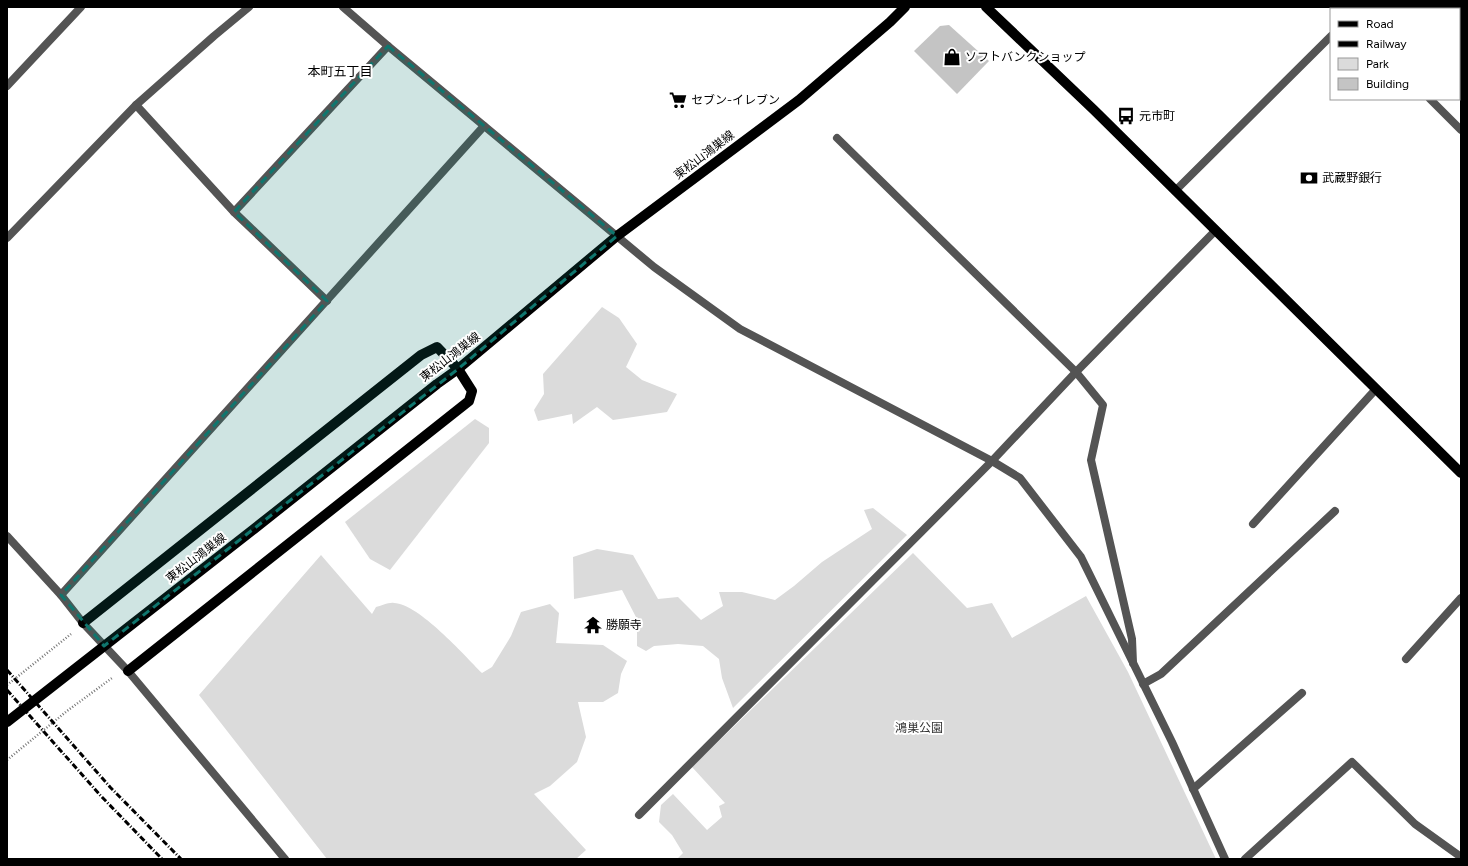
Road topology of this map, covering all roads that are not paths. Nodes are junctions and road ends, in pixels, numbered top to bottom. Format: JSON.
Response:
{"nodes":[{"id":1,"x":81,"y":7,"type":"edge"},
{"id":2,"x":249,"y":7,"type":"edge"},
{"id":3,"x":343,"y":7,"type":"edge"},
{"id":4,"x":905,"y":7,"type":"edge"},
{"id":5,"x":986,"y":7,"type":"edge"},
{"id":6,"x":1330,"y":37,"type":"edge"},
{"id":7,"x":388,"y":46,"type":"junction"},
{"id":8,"x":7,"y":86,"type":"edge"},
{"id":9,"x":1431,"y":100,"type":"edge"},
{"id":10,"x":136,"y":106,"type":"junction"},
{"id":11,"x":484,"y":126,"type":"junction"},
{"id":12,"x":1461,"y":130,"type":"edge"},
{"id":13,"x":837,"y":138,"type":"dead end"},
{"id":14,"x":1175,"y":191,"type":"junction"},
{"id":15,"x":234,"y":212,"type":"junction"},
{"id":16,"x":1216,"y":230,"type":"junction"},
{"id":17,"x":617,"y":236,"type":"junction"},
{"id":18,"x":7,"y":238,"type":"edge"},
{"id":19,"x":327,"y":301,"type":"junction"},
{"id":20,"x":458,"y":369,"type":"junction"},
{"id":21,"x":1076,"y":372,"type":"junction"},
{"id":22,"x":1376,"y":389,"type":"junction"},
{"id":23,"x":992,"y":461,"type":"junction"},
{"id":24,"x":1461,"y":473,"type":"edge"},
{"id":25,"x":1335,"y":511,"type":"dead end"},
{"id":26,"x":1252,"y":524,"type":"dead end"},
{"id":27,"x":7,"y":536,"type":"edge"},
{"id":28,"x":60,"y":595,"type":"junction"},
{"id":29,"x":1461,"y":598,"type":"edge"},
{"id":30,"x":83,"y":623,"type":"junction"},
{"id":31,"x":1406,"y":659,"type":"dead end"},
{"id":32,"x":1133,"y":664,"type":"junction"},
{"id":33,"x":128,"y":671,"type":"junction"},
{"id":34,"x":1143,"y":684,"type":"junction"},
{"id":35,"x":1302,"y":693,"type":"dead end"},
{"id":36,"x":7,"y":722,"type":"edge"},
{"id":37,"x":1193,"y":789,"type":"junction"},
{"id":38,"x":638,"y":815,"type":"dead end"},
{"id":39,"x":1461,"y":857,"type":"edge"},
{"id":40,"x":285,"y":859,"type":"edge"},
{"id":41,"x":1225,"y":859,"type":"edge"},
{"id":42,"x":1245,"y":859,"type":"edge"}],
"edges":[{"from":1,"to":8,"type":"street"},
{"from":2,"to":10,"type":"street"},
{"from":3,"to":7,"type":"street"},
{"from":4,"to":17,"type":"main road","name":"東松山鴻巣線"},
{"from":5,"to":14,"type":"main road"},
{"from":6,"to":14,"type":"street"},
{"from":7,"to":11,"type":"street"},
{"from":7,"to":15,"type":"street"},
{"from":9,"to":12,"type":"street"},
{"from":10,"to":15,"type":"street"},
{"from":10,"to":18,"type":"street"},
{"from":11,"to":17,"type":"street"},
{"from":11,"to":19,"type":"street"},
{"from":13,"to":21,"type":"street"},
{"from":14,"to":16,"type":"main road"},
{"from":15,"to":19,"type":"street"},
{"from":16,"to":21,"type":"street"},
{"from":16,"to":22,"type":"main road"},
{"from":17,"to":20,"type":"main road","name":"東松山鴻巣線"},
{"from":17,"to":23,"type":"street"},
{"from":19,"to":28,"type":"street"},
{"from":20,"to":30,"type":"main road"},
{"from":20,"to":33,"type":"main road"},
{"from":20,"to":36,"type":"main road","name":"東松山鴻巣線"},
{"from":21,"to":23,"type":"street"},
{"from":21,"to":32,"type":"street"},
{"from":22,"to":24,"type":"main road"},
{"from":22,"to":26,"type":"street"},
{"from":23,"to":32,"type":"street"},
{"from":23,"to":38,"type":"street"},
{"from":25,"to":34,"type":"street"},
{"from":27,"to":28,"type":"street"},
{"from":28,"to":30,"type":"street"},
{"from":29,"to":31,"type":"street"},
{"from":30,"to":33,"type":"street"},
{"from":32,"to":34,"type":"street"},
{"from":33,"to":40,"type":"street"},
{"from":34,"to":37,"type":"street"},
{"from":35,"to":37,"type":"street"},
{"from":37,"to":41,"type":"street"},
{"from":39,"to":42,"type":"street"}]}
